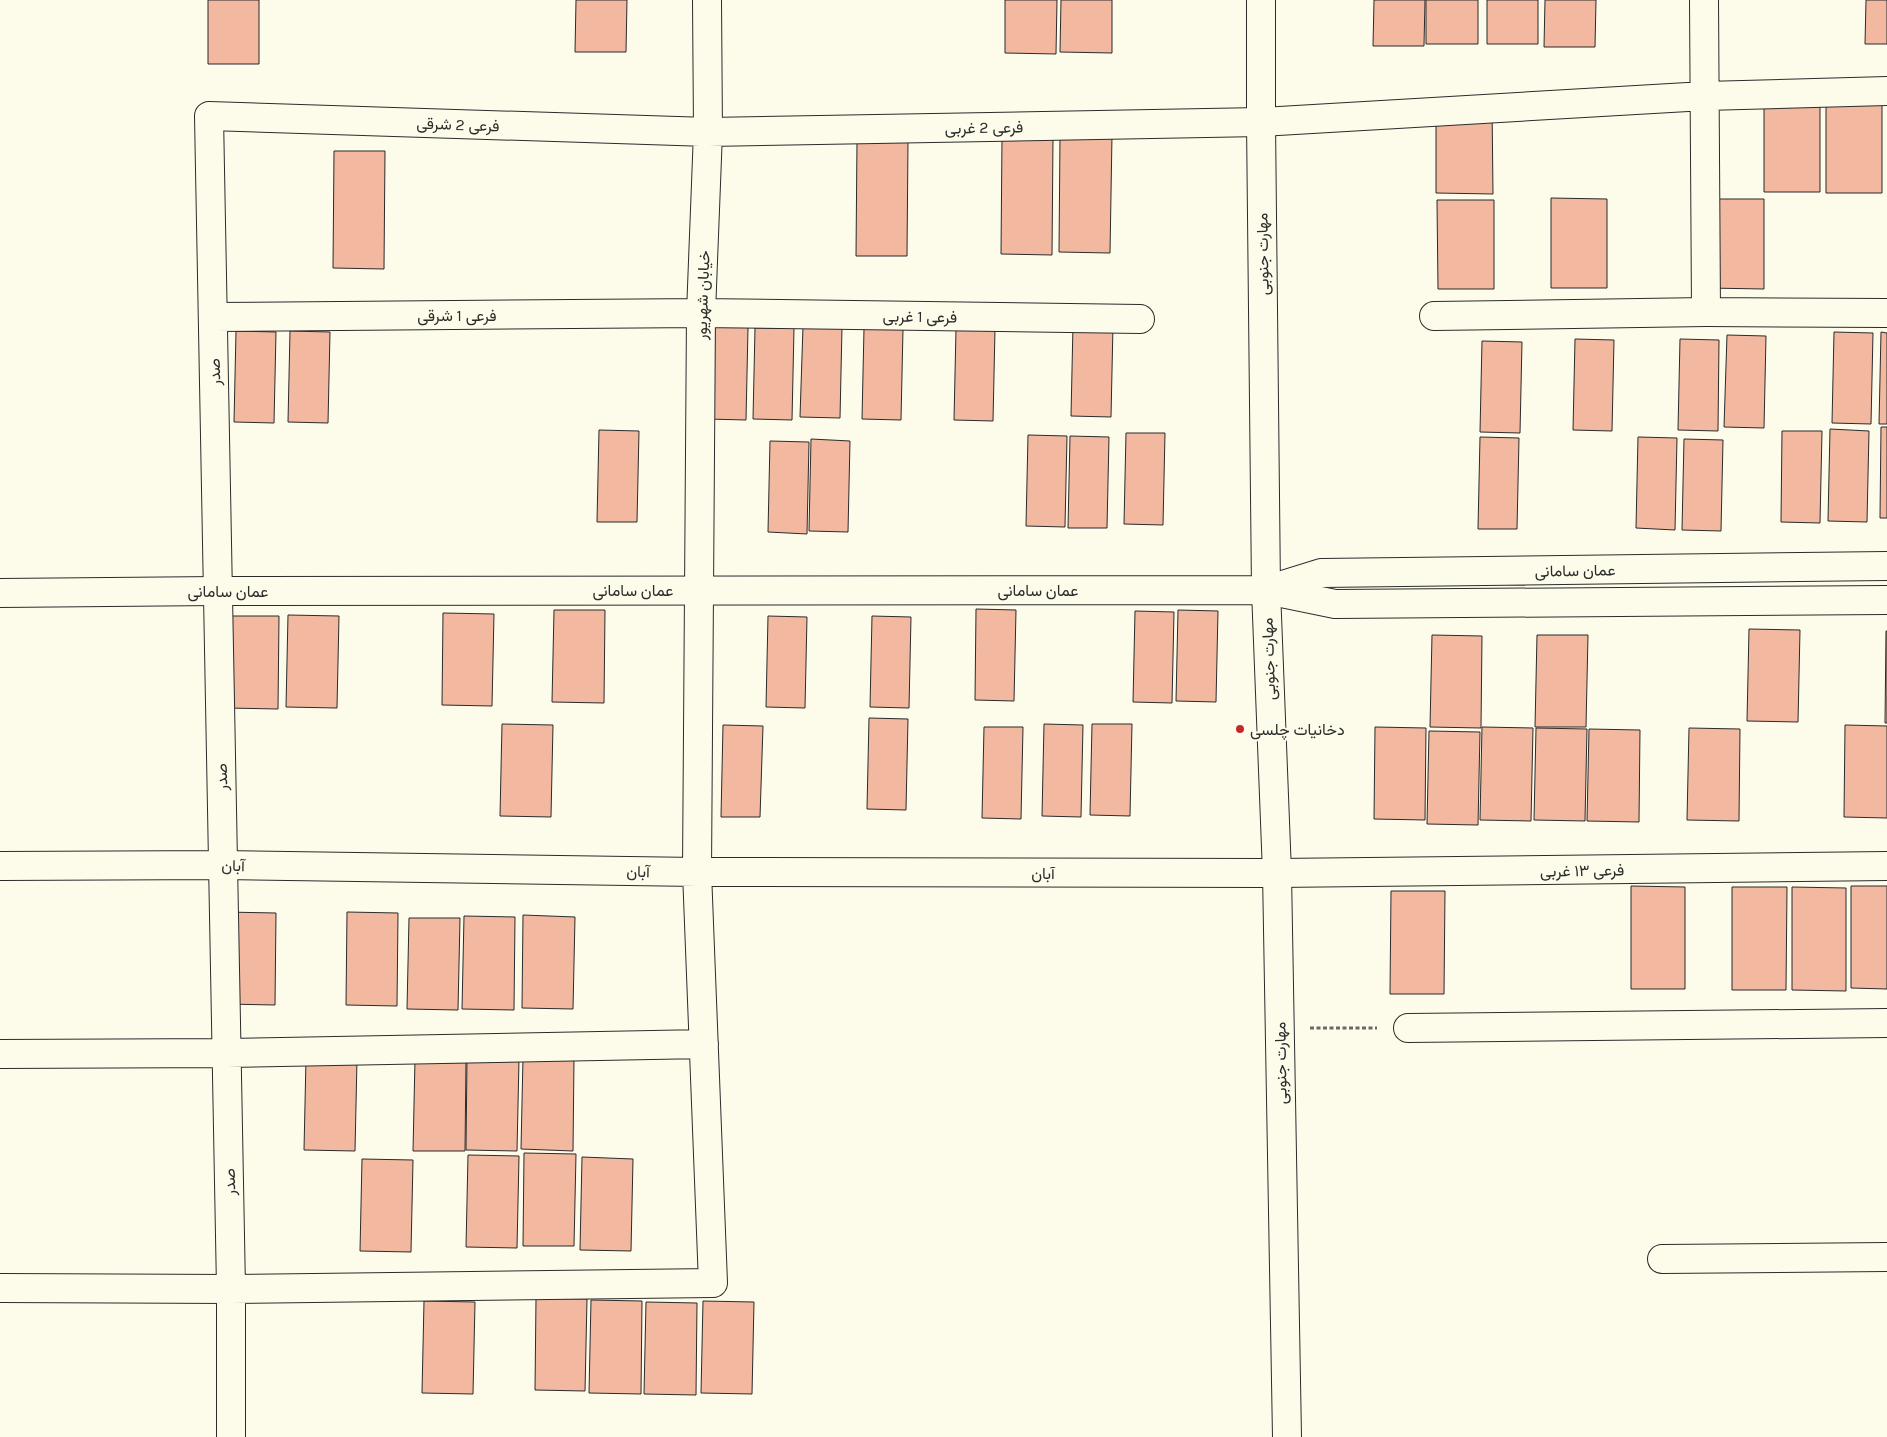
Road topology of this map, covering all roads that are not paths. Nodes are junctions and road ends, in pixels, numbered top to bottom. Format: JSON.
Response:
{"nodes":[{"id":1,"x":707,"y":0,"type":"edge"},
{"id":2,"x":1261,"y":0,"type":"edge"},
{"id":3,"x":1704,"y":0,"type":"edge"},
{"id":4,"x":1887,"y":91,"type":"edge"},
{"id":5,"x":1705,"y":96,"type":"junction"},
{"id":6,"x":209,"y":116,"type":"joint"},
{"id":7,"x":1261,"y":122,"type":"junction"},
{"id":8,"x":708,"y":132,"type":"junction"},
{"id":9,"x":1706,"y":312,"type":"junction"},
{"id":10,"x":701,"y":313,"type":"junction"},
{"id":11,"x":1887,"y":313,"type":"edge"},
{"id":12,"x":1434,"y":316,"type":"dead end"},
{"id":13,"x":213,"y":317,"type":"junction"},
{"id":14,"x":1140,"y":319,"type":"dead end"},
{"id":15,"x":1887,"y":566,"type":"edge"},
{"id":16,"x":699,"y":590,"type":"junction"},
{"id":17,"x":1266,"y":590,"type":"junction"},
{"id":18,"x":217,"y":591,"type":"junction"},
{"id":19,"x":0,"y":593,"type":"edge"},
{"id":20,"x":1887,"y":600,"type":"edge"},
{"id":21,"x":223,"y":865,"type":"junction"},
{"id":22,"x":0,"y":866,"type":"edge"},
{"id":23,"x":1887,"y":866,"type":"edge"},
{"id":24,"x":697,"y":872,"type":"junction"},
{"id":25,"x":1277,"y":873,"type":"junction"},
{"id":26,"x":1887,"y":1023,"type":"edge"},
{"id":27,"x":1408,"y":1028,"type":"road end"},
{"id":28,"x":704,"y":1044,"type":"junction"},
{"id":29,"x":0,"y":1054,"type":"edge"},
{"id":30,"x":227,"y":1054,"type":"junction"},
{"id":31,"x":1887,"y":1257,"type":"edge"},
{"id":32,"x":1662,"y":1259,"type":"dead end"},
{"id":33,"x":0,"y":1288,"type":"edge"},
{"id":34,"x":231,"y":1289,"type":"junction"},
{"id":35,"x":231,"y":1437,"type":"edge"},
{"id":36,"x":1287,"y":1437,"type":"edge"}],
"edges":[{"from":1,"to":8,"type":"street","name":"خیابان شهریور"},
{"from":2,"to":7,"type":"street","name":"مهارت جنوبی"},
{"from":3,"to":5,"type":"street"},
{"from":4,"to":5,"type":"street","name":"فرعی 2 غربی"},
{"from":5,"to":7,"type":"street","name":"فرعی 2 غربی"},
{"from":5,"to":9,"type":"street"},
{"from":6,"to":8,"type":"street","name":"فرعی 2 شرقی"},
{"from":6,"to":13,"type":"street","name":"صدر"},
{"from":7,"to":8,"type":"street","name":"فرعی 2 غربی"},
{"from":7,"to":17,"type":"street","name":"مهارت جنوبی"},
{"from":8,"to":10,"type":"street","name":"خیابان شهریور"},
{"from":9,"to":11,"type":"street"},
{"from":9,"to":12,"type":"street"},
{"from":10,"to":13,"type":"street","name":"فرعی 1 شرقی"},
{"from":10,"to":14,"type":"street","name":"فرعی 1 غربی"},
{"from":10,"to":16,"type":"street","name":"خیابان شهریور"},
{"from":13,"to":18,"type":"street","name":"صدر"},
{"from":15,"to":17,"type":"street","name":"عمان سامانی"},
{"from":16,"to":17,"type":"street","name":"عمان سامانی"},
{"from":16,"to":18,"type":"street","name":"عمان سامانی"},
{"from":16,"to":24,"type":"street","name":"خیابان شهریور"},
{"from":17,"to":20,"type":"street","name":"عمان سامانی"},
{"from":17,"to":25,"type":"street","name":"مهارت جنوبی"},
{"from":18,"to":19,"type":"street","name":"عمان سامانی"},
{"from":18,"to":21,"type":"street","name":"صدر"},
{"from":21,"to":22,"type":"street","name":"آبان"},
{"from":21,"to":24,"type":"street","name":"آبان"},
{"from":21,"to":30,"type":"street","name":"صدر"},
{"from":23,"to":25,"type":"street","name":"فرعی ۱۳ غربی"},
{"from":24,"to":25,"type":"street","name":"آبان"},
{"from":24,"to":28,"type":"street","name":"خیابان شهریور"},
{"from":25,"to":36,"type":"street","name":"مهارت جنوبی"},
{"from":26,"to":27,"type":"street"},
{"from":28,"to":30,"type":"street"},
{"from":28,"to":34,"type":"street","name":"خیابان شهریور"},
{"from":29,"to":30,"type":"street"},
{"from":30,"to":34,"type":"street","name":"صدر"},
{"from":31,"to":32,"type":"street"},
{"from":33,"to":34,"type":"street"},
{"from":34,"to":35,"type":"street","name":"صدر"}]}
